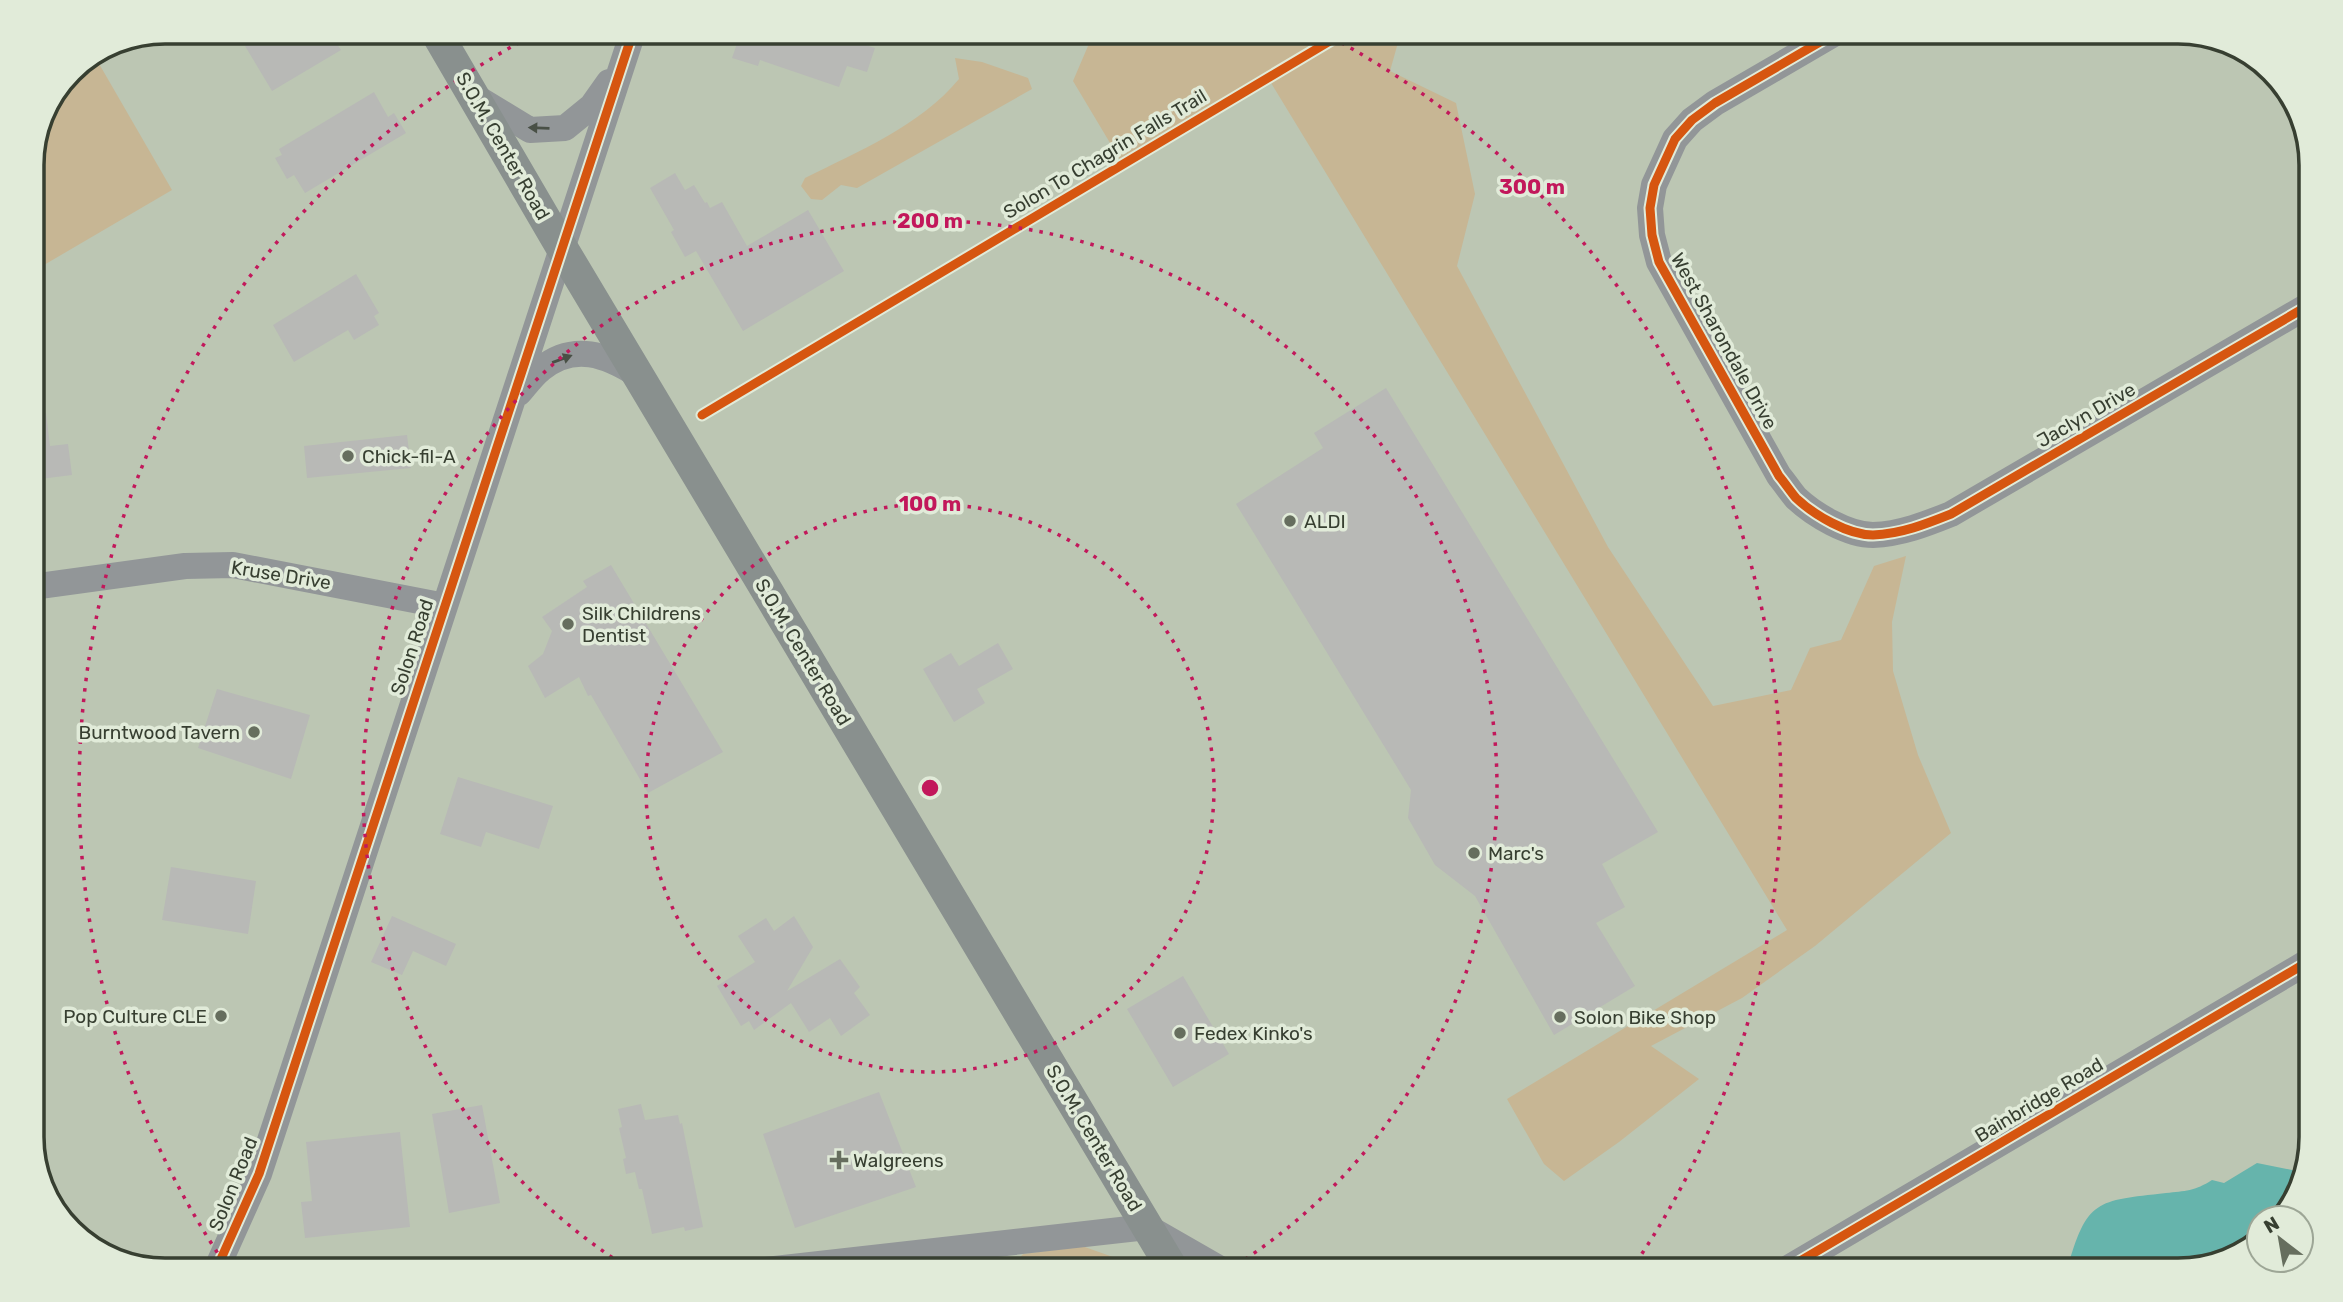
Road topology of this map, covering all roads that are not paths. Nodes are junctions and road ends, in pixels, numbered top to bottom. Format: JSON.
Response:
{"nodes":[{"id":1,"x":443,"y":44,"type":"edge"},
{"id":2,"x":629,"y":44,"type":"edge"},
{"id":3,"x":1817,"y":44,"type":"edge"},
{"id":4,"x":624,"y":60,"type":"junction"},
{"id":5,"x":473,"y":96,"type":"junction"},
{"id":6,"x":562,"y":248,"type":"junction"},
{"id":7,"x":2299,"y":311,"type":"edge"},
{"id":8,"x":638,"y":374,"type":"junction"},
{"id":9,"x":511,"y":402,"type":"junction"},
{"id":10,"x":1871,"y":535,"type":"joint"},
{"id":11,"x":44,"y":585,"type":"edge"},
{"id":12,"x":444,"y":606,"type":"junction"},
{"id":13,"x":2299,"y":967,"type":"edge"},
{"id":14,"x":1147,"y":1227,"type":"junction"},
{"id":15,"x":221,"y":1258,"type":"edge"},
{"id":16,"x":872,"y":1258,"type":"edge"},
{"id":17,"x":1166,"y":1258,"type":"edge"},
{"id":18,"x":1201,"y":1258,"type":"edge"},
{"id":19,"x":1805,"y":1258,"type":"edge"}],
"edges":[{"from":1,"to":5,"type":"main road","name":"S.O.M. Center Road"},
{"from":2,"to":4,"type":"street","name":"Solon Road"},
{"from":3,"to":10,"type":"street","name":"West Sharondale Drive"},
{"from":4,"to":5,"type":"street","one_way":true},
{"from":4,"to":6,"type":"street","name":"Solon Road"},
{"from":5,"to":6,"type":"main road","name":"S.O.M. Center Road"},
{"from":6,"to":8,"type":"main road","name":"S.O.M. Center Road"},
{"from":6,"to":9,"type":"street","name":"Solon Road"},
{"from":7,"to":10,"type":"street","name":"Jaclyn Drive"},
{"from":9,"to":8,"type":"street","one_way":true},
{"from":8,"to":14,"type":"main road","name":"S.O.M. Center Road"},
{"from":9,"to":12,"type":"street","name":"Solon Road"},
{"from":11,"to":12,"type":"street","name":"Kruse Drive"},
{"from":12,"to":15,"type":"street","name":"Solon Road"},
{"from":13,"to":19,"type":"street","name":"Bainbridge Road"},
{"from":14,"to":16,"type":"street"},
{"from":14,"to":17,"type":"main road","name":"S.O.M. Center Road"},
{"from":14,"to":18,"type":"street"}]}
